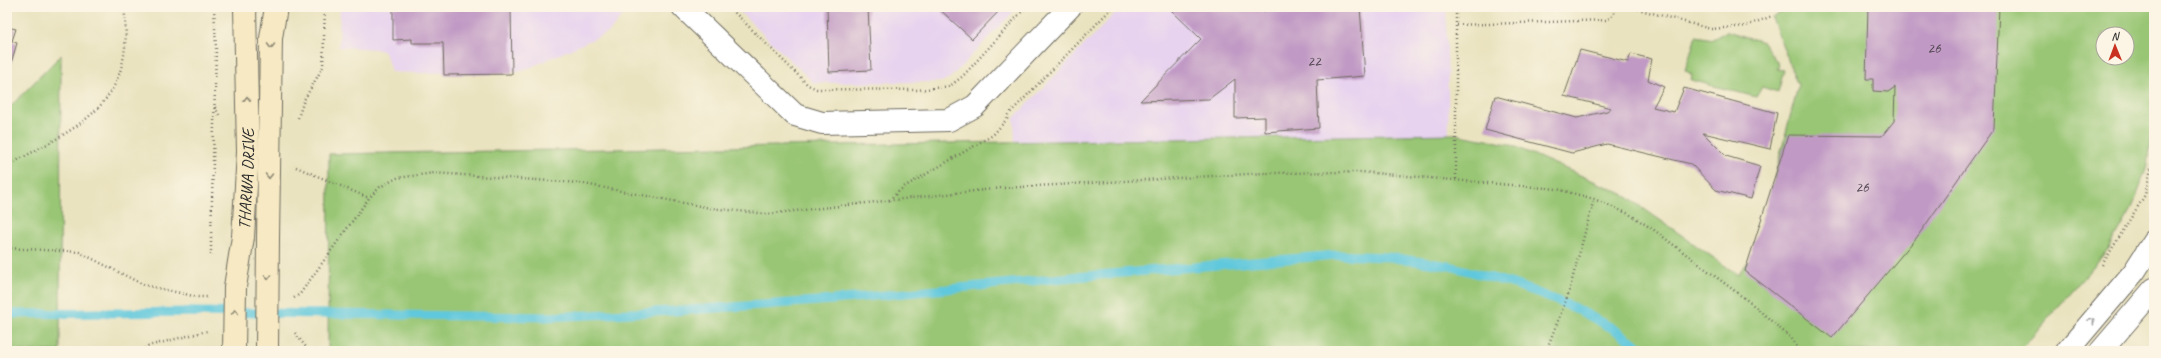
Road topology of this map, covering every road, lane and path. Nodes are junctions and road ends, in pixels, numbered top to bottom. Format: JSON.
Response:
{"nodes":[{"id":1,"x":124,"y":7,"type":"edge"},
{"id":2,"x":214,"y":7,"type":"edge"},
{"id":3,"x":245,"y":7,"type":"edge"},
{"id":4,"x":276,"y":7,"type":"edge"},
{"id":5,"x":325,"y":7,"type":"edge"},
{"id":6,"x":683,"y":7,"type":"edge"},
{"id":7,"x":728,"y":7,"type":"edge"},
{"id":8,"x":1026,"y":7,"type":"edge"},
{"id":9,"x":1070,"y":7,"type":"edge"},
{"id":10,"x":1113,"y":7,"type":"edge"},
{"id":11,"x":1456,"y":7,"type":"edge"},
{"id":12,"x":1615,"y":7,"type":"edge"},
{"id":13,"x":1630,"y":7,"type":"edge"},
{"id":14,"x":1772,"y":16,"type":"dead end"},
{"id":15,"x":1456,"y":25,"type":"junction"},
{"id":16,"x":297,"y":120,"type":"dead end"},
{"id":17,"x":2154,"y":155,"type":"edge"},
{"id":18,"x":291,"y":165,"type":"dead end"},
{"id":19,"x":7,"y":166,"type":"edge"},
{"id":20,"x":1456,"y":180,"type":"junction"},
{"id":21,"x":369,"y":198,"type":"junction"},
{"id":22,"x":1594,"y":199,"type":"junction"},
{"id":23,"x":888,"y":201,"type":"junction"},
{"id":24,"x":211,"y":237,"type":"dead end"},
{"id":25,"x":2154,"y":241,"type":"edge"},
{"id":26,"x":7,"y":248,"type":"edge"},
{"id":27,"x":2100,"y":269,"type":"dead end"},
{"id":28,"x":2154,"y":289,"type":"edge"},
{"id":29,"x":214,"y":297,"type":"dead end"},
{"id":30,"x":293,"y":298,"type":"dead end"},
{"id":31,"x":210,"y":331,"type":"dead end"},
{"id":32,"x":141,"y":351,"type":"edge"},
{"id":33,"x":234,"y":351,"type":"edge"},
{"id":34,"x":267,"y":351,"type":"edge"},
{"id":35,"x":1546,"y":351,"type":"edge"},
{"id":36,"x":1800,"y":351,"type":"edge"},
{"id":37,"x":2067,"y":351,"type":"edge"},
{"id":38,"x":2101,"y":351,"type":"edge"}],
"edges":[{"from":1,"to":19,"type":"path"},
{"from":2,"to":24,"type":"path"},
{"from":33,"to":3,"type":"main road","name":"THARWA DRIVE","one_way":true,"bridge":true},
{"from":4,"to":34,"type":"main road","name":"THARWA DRIVE","one_way":true,"bridge":true},
{"from":5,"to":16,"type":"path"},
{"from":6,"to":9,"type":"street"},
{"from":7,"to":8,"type":"path"},
{"from":10,"to":23,"type":"path"},
{"from":11,"to":15,"type":"path"},
{"from":12,"to":15,"type":"path"},
{"from":13,"to":14,"type":"path"},
{"from":15,"to":20,"type":"path"},
{"from":17,"to":27,"type":"path"},
{"from":18,"to":21,"type":"path"},
{"from":20,"to":22,"type":"path"},
{"from":20,"to":23,"type":"path"},
{"from":21,"to":23,"type":"path"},
{"from":21,"to":30,"type":"path"},
{"from":22,"to":35,"type":"path"},
{"from":22,"to":36,"type":"path"},
{"from":37,"to":25,"type":"street","one_way":true},
{"from":26,"to":29,"type":"path"},
{"from":28,"to":38,"type":"street"},
{"from":31,"to":32,"type":"path"}]}
